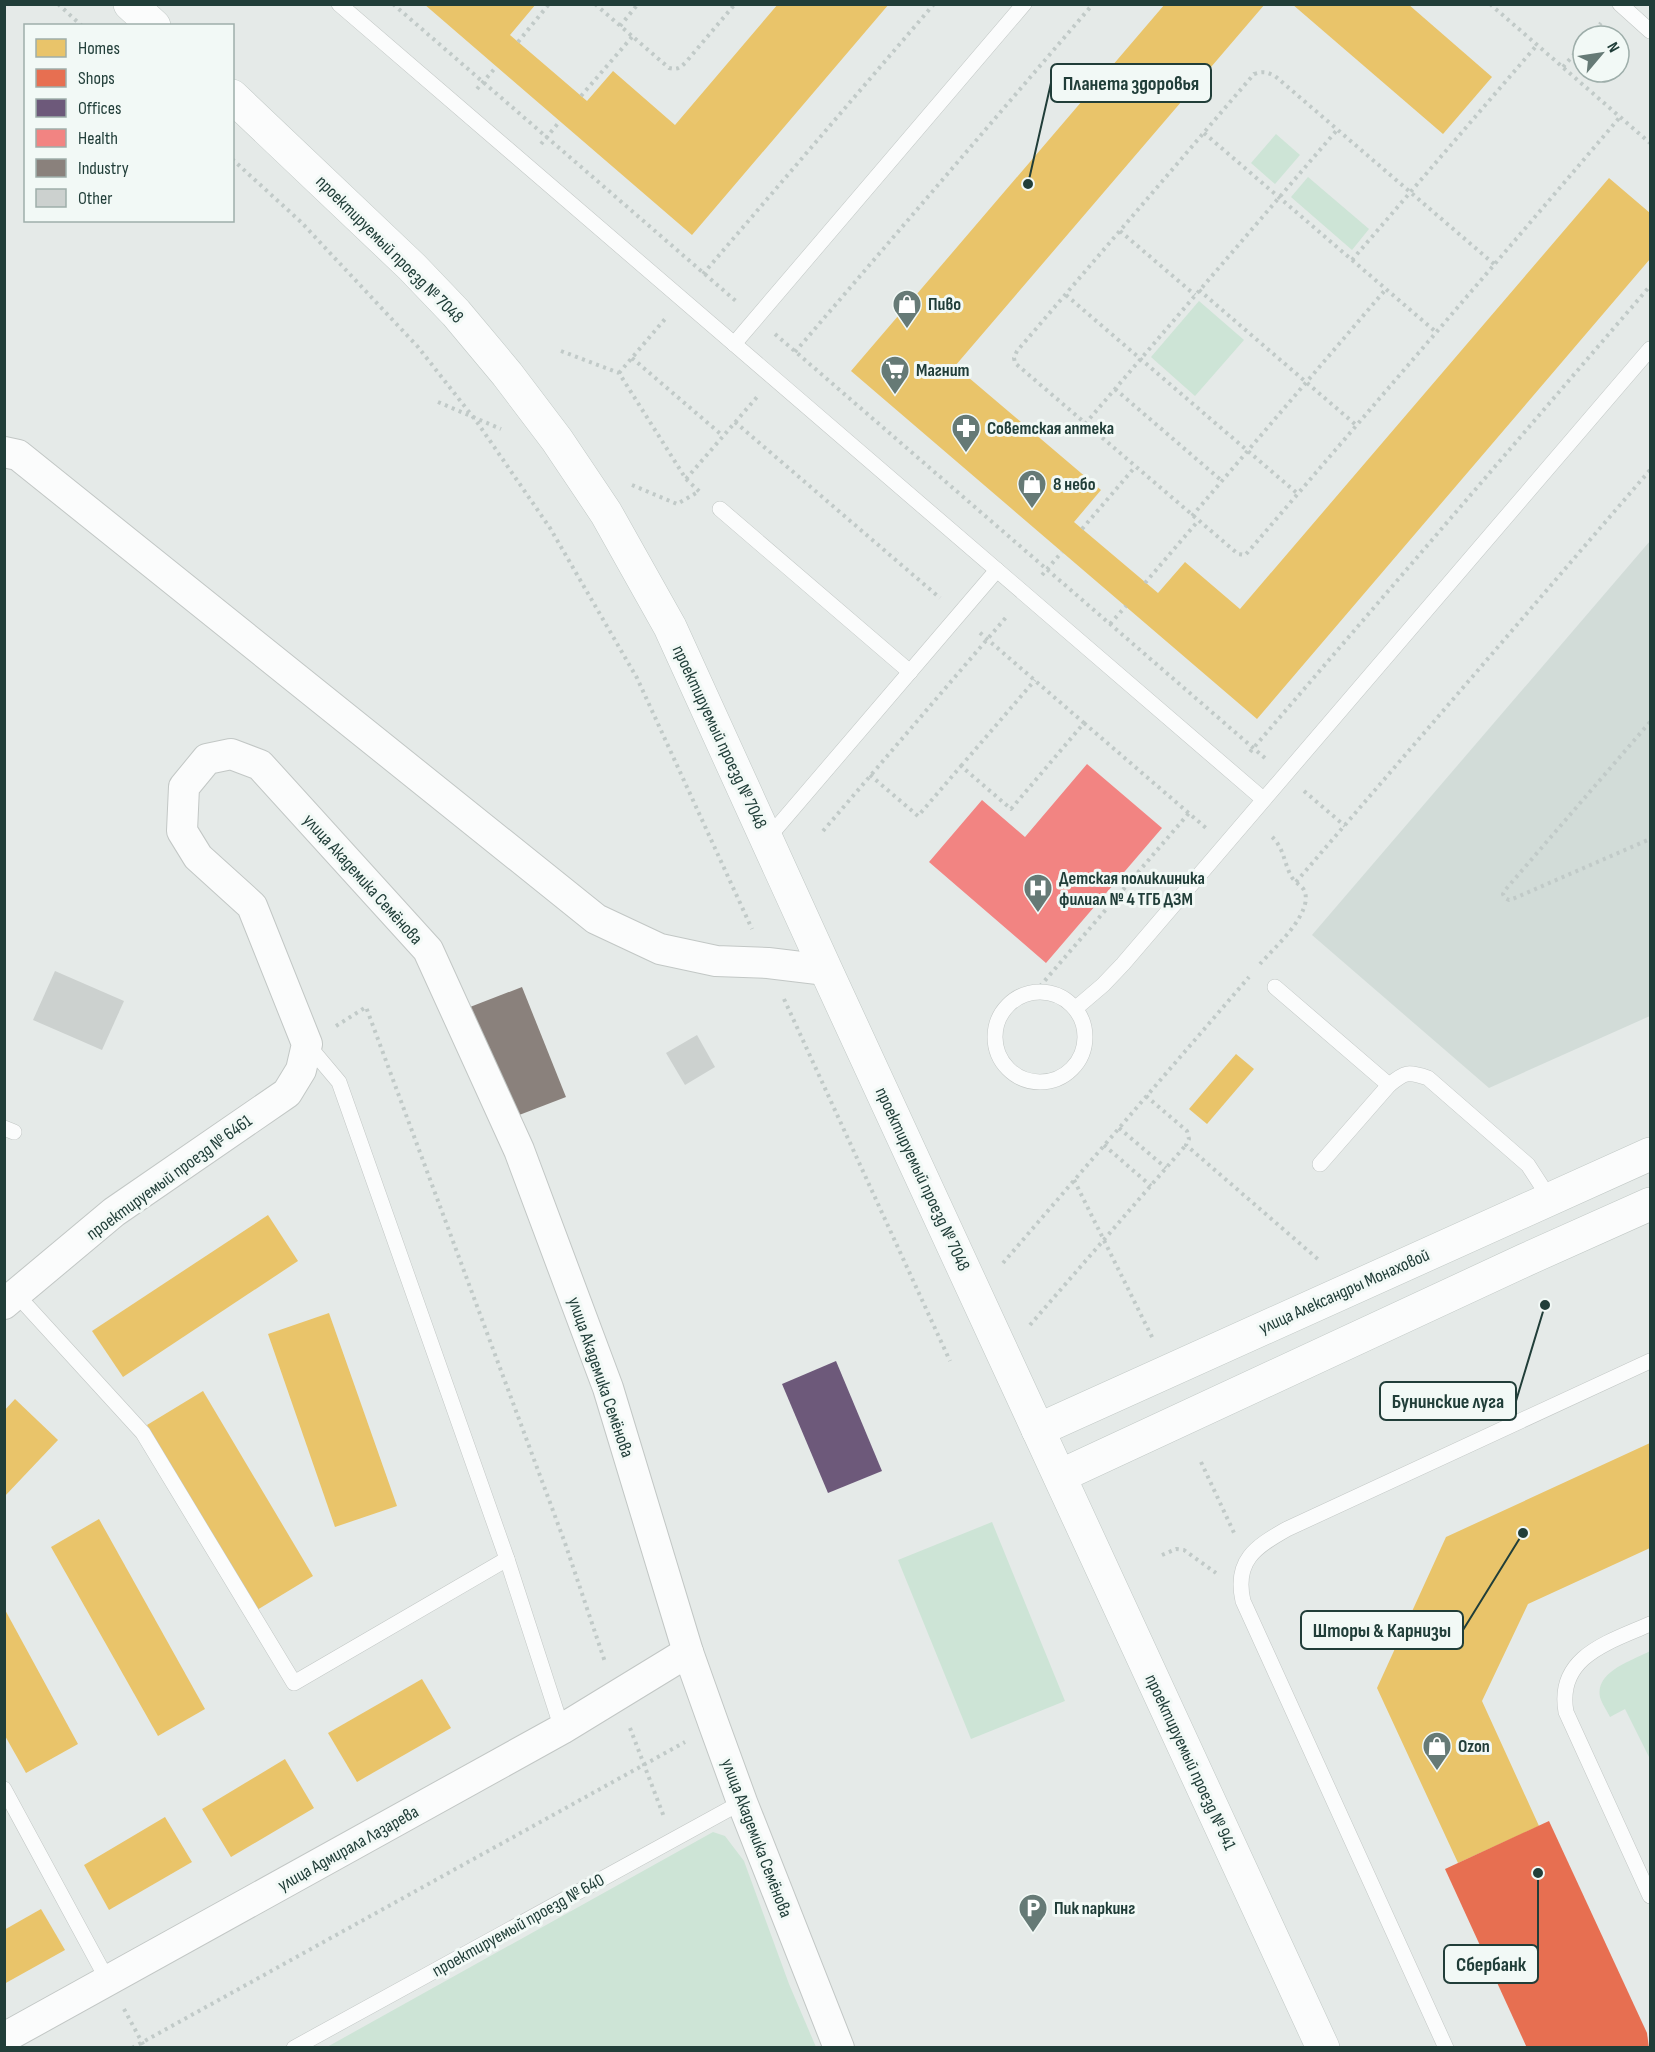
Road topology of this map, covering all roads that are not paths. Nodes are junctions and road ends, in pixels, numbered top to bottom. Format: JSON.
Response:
{"nodes":[{"id":1,"x":130,"y":4,"type":"edge"},
{"id":2,"x":339,"y":4,"type":"edge"},
{"id":3,"x":1024,"y":4,"type":"edge"},
{"id":4,"x":1620,"y":4,"type":"edge"},
{"id":5,"x":152,"y":24,"type":"edge"},
{"id":6,"x":1650,"y":31,"type":"edge"},
{"id":7,"x":234,"y":98,"type":"edge"},
{"id":8,"x":734,"y":344,"type":"junction"},
{"id":9,"x":1650,"y":349,"type":"edge"},
{"id":10,"x":4,"y":452,"type":"edge"},
{"id":11,"x":720,"y":509,"type":"dead end"},
{"id":12,"x":997,"y":570,"type":"junction"},
{"id":13,"x":910,"y":672,"type":"junction"},
{"id":14,"x":1263,"y":799,"type":"junction"},
{"id":15,"x":767,"y":839,"type":"junction"},
{"id":16,"x":825,"y":970,"type":"junction"},
{"id":17,"x":1275,"y":987,"type":"dead end"},
{"id":18,"x":1076,"y":1008,"type":"junction"},
{"id":19,"x":304,"y":1057,"type":"junction"},
{"id":20,"x":1389,"y":1085,"type":"junction"},
{"id":21,"x":1650,"y":1154,"type":"edge"},
{"id":22,"x":1320,"y":1164,"type":"dead end"},
{"id":23,"x":1550,"y":1199,"type":"junction"},
{"id":24,"x":1650,"y":1204,"type":"edge"},
{"id":25,"x":10,"y":1299,"type":"edge"},
{"id":26,"x":1650,"y":1361,"type":"edge"},
{"id":27,"x":1038,"y":1430,"type":"junction"},
{"id":28,"x":1060,"y":1476,"type":"junction"},
{"id":29,"x":507,"y":1559,"type":"junction"},
{"id":30,"x":1650,"y":1624,"type":"edge"},
{"id":31,"x":688,"y":1652,"type":"junction"},
{"id":32,"x":562,"y":1729,"type":"junction"},
{"id":33,"x":4,"y":1789,"type":"edge"},
{"id":34,"x":742,"y":1802,"type":"junction"},
{"id":35,"x":1650,"y":1896,"type":"edge"},
{"id":36,"x":108,"y":1981,"type":"junction"},
{"id":37,"x":4,"y":2038,"type":"edge"},
{"id":38,"x":294,"y":2048,"type":"edge"},
{"id":39,"x":839,"y":2048,"type":"edge"},
{"id":40,"x":1323,"y":2048,"type":"edge"},
{"id":41,"x":1446,"y":2048,"type":"edge"}],
"edges":[{"from":1,"to":5,"type":"main road"},
{"from":2,"to":8,"type":"lane"},
{"from":3,"to":8,"type":"lane"},
{"from":4,"to":6,"type":"lane"},
{"from":7,"to":15,"type":"main road","name":"проектируемый проезд № 7048"},
{"from":8,"to":12,"type":"lane"},
{"from":9,"to":14,"type":"lane"},
{"from":10,"to":16,"type":"street"},
{"from":11,"to":13,"type":"lane"},
{"from":12,"to":13,"type":"lane"},
{"from":12,"to":14,"type":"lane"},
{"from":13,"to":15,"type":"lane"},
{"from":14,"to":18,"type":"lane"},
{"from":15,"to":16,"type":"main road","name":"проектируемый проезд № 7048"},
{"from":16,"to":27,"type":"main road","name":"проектируемый проезд № 7048"},
{"from":17,"to":20,"type":"lane"},
{"from":18,"to":18,"type":"lane"},
{"from":19,"to":25,"type":"street","name":"проектируемый проезд № 6461"},
{"from":19,"to":29,"type":"lane"},
{"from":19,"to":31,"type":"street","name":"улица Академика Семёнова"},
{"from":20,"to":22,"type":"lane"},
{"from":20,"to":23,"type":"lane"},
{"from":21,"to":23,"type":"main road","name":"улица Александры Монаховой"},
{"from":23,"to":27,"type":"main road","name":"улица Александры Монаховой"},
{"from":24,"to":28,"type":"main road"},
{"from":25,"to":29,"type":"lane"},
{"from":26,"to":41,"type":"lane"},
{"from":27,"to":28,"type":"main road","name":"проектируемый проезд № 7048"},
{"from":28,"to":40,"type":"main road","name":"проектируемый проезд № 941"},
{"from":29,"to":32,"type":"lane"},
{"from":30,"to":35,"type":"lane"},
{"from":31,"to":32,"type":"street","name":"улица Адмирала Лазарева"},
{"from":31,"to":34,"type":"street","name":"улица Академика Семёнова"},
{"from":32,"to":36,"type":"street","name":"улица Адмирала Лазарева"},
{"from":33,"to":36,"type":"lane"},
{"from":34,"to":38,"type":"lane","name":"проектируемый проезд № 640"},
{"from":34,"to":39,"type":"street","name":"улица Академика Семёнова"},
{"from":36,"to":37,"type":"street","name":"улица Адмирала Лазарева"}]}
